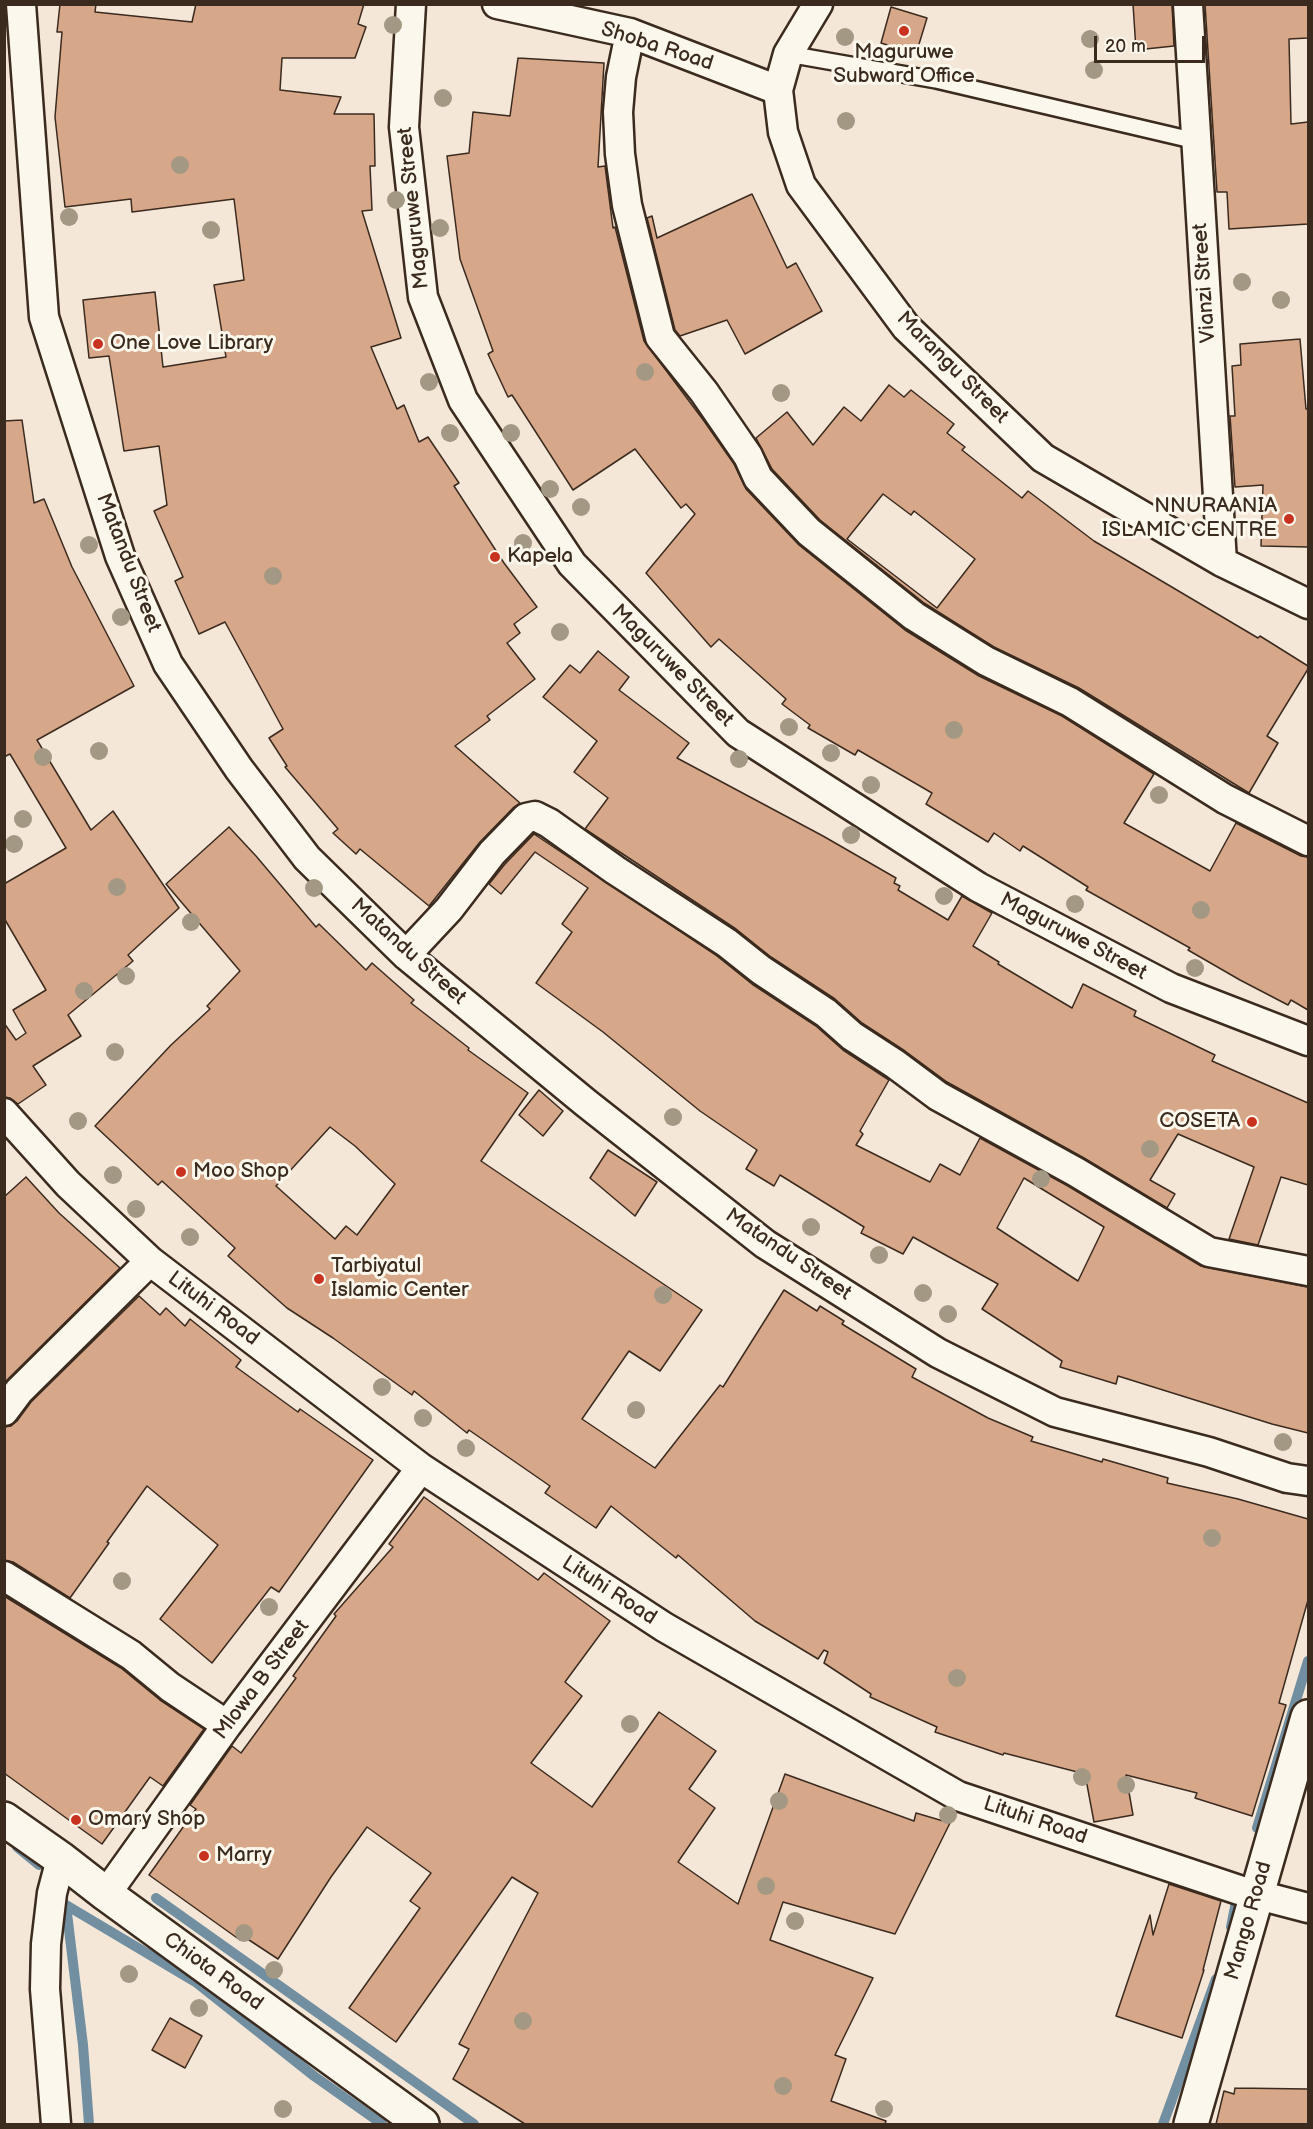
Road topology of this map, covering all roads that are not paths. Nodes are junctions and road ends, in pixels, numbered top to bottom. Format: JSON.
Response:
{"nodes":[{"id":1,"x":21,"y":4,"type":"edge"},
{"id":2,"x":411,"y":4,"type":"edge"},
{"id":3,"x":497,"y":4,"type":"edge"},
{"id":4,"x":818,"y":4,"type":"edge"},
{"id":5,"x":1188,"y":4,"type":"edge"},
{"id":6,"x":630,"y":33,"type":"junction"},
{"id":7,"x":788,"y":54,"type":"junction"},
{"id":8,"x":778,"y":90,"type":"junction"},
{"id":9,"x":1196,"y":141,"type":"junction"},
{"id":10,"x":1222,"y":562,"type":"junction"},
{"id":11,"x":1308,"y":604,"type":"edge"},
{"id":12,"x":1308,"y":841,"type":"edge"},
{"id":13,"x":406,"y":955,"type":"junction"},
{"id":14,"x":1308,"y":1041,"type":"edge"},
{"id":15,"x":4,"y":1113,"type":"edge"},
{"id":16,"x":150,"y":1261,"type":"junction"},
{"id":17,"x":1308,"y":1271,"type":"edge"},
{"id":18,"x":4,"y":1411,"type":"edge"},
{"id":19,"x":421,"y":1468,"type":"junction"},
{"id":20,"x":1308,"y":1481,"type":"edge"},
{"id":21,"x":4,"y":1576,"type":"edge"},
{"id":22,"x":1308,"y":1717,"type":"edge"},
{"id":23,"x":227,"y":1725,"type":"junction"},
{"id":24,"x":4,"y":1820,"type":"edge"},
{"id":25,"x":61,"y":1859,"type":"junction"},
{"id":26,"x":106,"y":1894,"type":"junction"},
{"id":27,"x":1256,"y":1895,"type":"junction"},
{"id":28,"x":1308,"y":1908,"type":"edge"},
{"id":29,"x":56,"y":2124,"type":"edge"},
{"id":30,"x":422,"y":2124,"type":"edge"},
{"id":31,"x":1191,"y":2124,"type":"edge"}],
"edges":[{"from":1,"to":13,"type":"street","name":"Matandu Street"},
{"from":2,"to":14,"type":"street","name":"Maguruwe Street"},
{"from":3,"to":6,"type":"street","name":"Shoba Road"},
{"from":4,"to":7,"type":"street","name":"Marangu Street"},
{"from":5,"to":9,"type":"street","name":"Vianzi Street"},
{"from":6,"to":8,"type":"street","name":"Shoba Road"},
{"from":6,"to":12,"type":"street"},
{"from":7,"to":8,"type":"street","name":"Marangu Street"},
{"from":7,"to":9,"type":"lane"},
{"from":8,"to":10,"type":"street","name":"Marangu Street"},
{"from":9,"to":10,"type":"street","name":"Vianzi Street"},
{"from":10,"to":11,"type":"street","name":"Marangu Street"},
{"from":13,"to":17,"type":"street"},
{"from":13,"to":20,"type":"street","name":"Matandu Street"},
{"from":15,"to":16,"type":"street","name":"Lituhi Road"},
{"from":16,"to":18,"type":"street"},
{"from":16,"to":19,"type":"street","name":"Lituhi Road"},
{"from":19,"to":23,"type":"street","name":"Mlowa B Street"},
{"from":19,"to":27,"type":"street","name":"Lituhi Road"},
{"from":21,"to":23,"type":"street"},
{"from":22,"to":27,"type":"street","name":"Mango Road"},
{"from":23,"to":26,"type":"street","name":"Mlowa B Street"},
{"from":24,"to":25,"type":"street","name":"Chiota Road"},
{"from":25,"to":26,"type":"street","name":"Chiota Road"},
{"from":25,"to":29,"type":"street"},
{"from":26,"to":30,"type":"street","name":"Chiota Road"},
{"from":27,"to":28,"type":"street","name":"Lituhi Road"},
{"from":27,"to":31,"type":"street","name":"Mango Road"}]}
